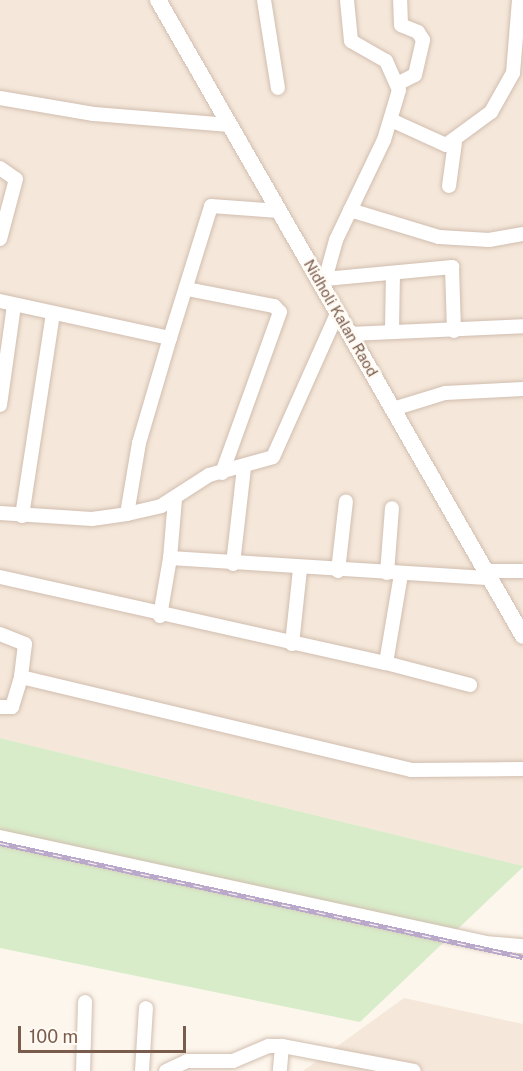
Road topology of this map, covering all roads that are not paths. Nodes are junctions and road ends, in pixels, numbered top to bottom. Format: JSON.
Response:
{"nodes":[{"id":1,"x":158,"y":0,"type":"edge"},
{"id":2,"x":264,"y":0,"type":"edge"},
{"id":3,"x":347,"y":0,"type":"edge"},
{"id":4,"x":400,"y":0,"type":"edge"},
{"id":5,"x":519,"y":0,"type":"edge"},
{"id":6,"x":397,"y":84,"type":"junction"},
{"id":7,"x":278,"y":88,"type":"dead end"},
{"id":8,"x":0,"y":98,"type":"edge"},
{"id":9,"x":391,"y":120,"type":"junction"},
{"id":10,"x":230,"y":125,"type":"junction"},
{"id":11,"x":455,"y":142,"type":"junction"},
{"id":12,"x":0,"y":168,"type":"edge"},
{"id":13,"x":449,"y":186,"type":"dead end"},
{"id":14,"x":350,"y":210,"type":"junction"},
{"id":15,"x":279,"y":211,"type":"junction"},
{"id":16,"x":523,"y":234,"type":"edge"},
{"id":17,"x":0,"y":239,"type":"edge"},
{"id":18,"x":393,"y":275,"type":"junction"},
{"id":19,"x":324,"y":283,"type":"junction"},
{"id":20,"x":187,"y":289,"type":"junction"},
{"id":21,"x":0,"y":301,"type":"edge"},
{"id":22,"x":14,"y":305,"type":"junction"},
{"id":23,"x":53,"y":312,"type":"junction"},
{"id":24,"x":338,"y":312,"type":"junction"},
{"id":25,"x":523,"y":326,"type":"edge"},
{"id":26,"x":392,"y":330,"type":"junction"},
{"id":27,"x":454,"y":331,"type":"junction"},
{"id":28,"x":350,"y":333,"type":"junction"},
{"id":29,"x":170,"y":338,"type":"junction"},
{"id":30,"x":523,"y":389,"type":"edge"},
{"id":31,"x":0,"y":405,"type":"edge"},
{"id":32,"x":393,"y":409,"type":"junction"},
{"id":33,"x":244,"y":468,"type":"junction"},
{"id":34,"x":222,"y":473,"type":"junction"},
{"id":35,"x":175,"y":499,"type":"junction"},
{"id":36,"x":346,"y":501,"type":"dead end"},
{"id":37,"x":392,"y":508,"type":"dead end"},
{"id":38,"x":0,"y":513,"type":"edge"},
{"id":39,"x":127,"y":514,"type":"junction"},
{"id":40,"x":22,"y":516,"type":"junction"},
{"id":41,"x":170,"y":558,"type":"junction"},
{"id":42,"x":233,"y":564,"type":"junction"},
{"id":43,"x":300,"y":568,"type":"junction"},
{"id":44,"x":338,"y":571,"type":"junction"},
{"id":45,"x":523,"y":571,"type":"edge"},
{"id":46,"x":394,"y":574,"type":"junction"},
{"id":47,"x":488,"y":575,"type":"junction"},
{"id":48,"x":0,"y":577,"type":"edge"},
{"id":49,"x":160,"y":616,"type":"junction"},
{"id":50,"x":0,"y":634,"type":"edge"},
{"id":51,"x":523,"y":636,"type":"edge"},
{"id":52,"x":292,"y":644,"type":"junction"},
{"id":53,"x":386,"y":663,"type":"junction"},
{"id":54,"x":21,"y":676,"type":"junction"},
{"id":55,"x":470,"y":685,"type":"dead end"},
{"id":56,"x":0,"y":707,"type":"edge"},
{"id":57,"x":523,"y":769,"type":"edge"},
{"id":58,"x":0,"y":837,"type":"edge"},
{"id":59,"x":523,"y":946,"type":"edge"},
{"id":60,"x":85,"y":1002,"type":"dead end"},
{"id":61,"x":146,"y":1008,"type":"dead end"},
{"id":62,"x":282,"y":1047,"type":"junction"},
{"id":63,"x":82,"y":1071,"type":"edge"},
{"id":64,"x":142,"y":1071,"type":"edge"},
{"id":65,"x":166,"y":1071,"type":"edge"},
{"id":66,"x":280,"y":1071,"type":"edge"},
{"id":67,"x":414,"y":1071,"type":"edge"}],
"edges":[{"from":1,"to":10,"type":"street","name":"Nidholi Kalan Raod"},
{"from":2,"to":7,"type":"street"},
{"from":3,"to":6,"type":"street"},
{"from":4,"to":6,"type":"street"},
{"from":5,"to":11,"type":"street"},
{"from":6,"to":9,"type":"street"},
{"from":8,"to":10,"type":"street"},
{"from":9,"to":11,"type":"street"},
{"from":9,"to":14,"type":"street"},
{"from":10,"to":15,"type":"street","name":"Nidholi Kalan Raod"},
{"from":11,"to":13,"type":"street"},
{"from":12,"to":17,"type":"street"},
{"from":14,"to":16,"type":"street"},
{"from":14,"to":19,"type":"street"},
{"from":15,"to":19,"type":"street","name":"Nidholi Kalan Raod"},
{"from":15,"to":20,"type":"street"},
{"from":18,"to":19,"type":"street"},
{"from":18,"to":26,"type":"street"},
{"from":18,"to":27,"type":"street"},
{"from":19,"to":24,"type":"street","name":"Nidholi Kalan Raod"},
{"from":20,"to":29,"type":"street"},
{"from":20,"to":34,"type":"street"},
{"from":21,"to":22,"type":"street"},
{"from":22,"to":23,"type":"street"},
{"from":22,"to":31,"type":"street"},
{"from":23,"to":29,"type":"street"},
{"from":23,"to":40,"type":"street"},
{"from":24,"to":28,"type":"street","name":"Nidholi Kalan Raod"},
{"from":24,"to":33,"type":"street"},
{"from":25,"to":27,"type":"street"},
{"from":26,"to":27,"type":"street"},
{"from":26,"to":28,"type":"street"},
{"from":28,"to":32,"type":"street","name":"Nidholi Kalan Raod"},
{"from":29,"to":39,"type":"street"},
{"from":30,"to":32,"type":"street"},
{"from":32,"to":47,"type":"street","name":"Nidholi Kalan Raod"},
{"from":33,"to":34,"type":"street"},
{"from":33,"to":42,"type":"street"},
{"from":34,"to":35,"type":"street"},
{"from":35,"to":39,"type":"street"},
{"from":35,"to":41,"type":"street"},
{"from":36,"to":44,"type":"street"},
{"from":37,"to":46,"type":"street"},
{"from":38,"to":40,"type":"street"},
{"from":39,"to":40,"type":"street"},
{"from":41,"to":42,"type":"street"},
{"from":41,"to":49,"type":"street"},
{"from":42,"to":43,"type":"street"},
{"from":43,"to":44,"type":"street"},
{"from":43,"to":52,"type":"street"},
{"from":44,"to":46,"type":"street"},
{"from":45,"to":47,"type":"street"},
{"from":46,"to":47,"type":"street"},
{"from":46,"to":53,"type":"street"},
{"from":47,"to":51,"type":"street","name":"Nidholi Kalan Raod"},
{"from":48,"to":49,"type":"street"},
{"from":49,"to":52,"type":"street"},
{"from":50,"to":54,"type":"street"},
{"from":52,"to":53,"type":"street"},
{"from":53,"to":55,"type":"street"},
{"from":54,"to":56,"type":"street"},
{"from":54,"to":57,"type":"street"},
{"from":58,"to":59,"type":"street"},
{"from":60,"to":63,"type":"street"},
{"from":61,"to":64,"type":"street"},
{"from":62,"to":65,"type":"street"},
{"from":62,"to":66,"type":"street"},
{"from":62,"to":67,"type":"street"}]}
